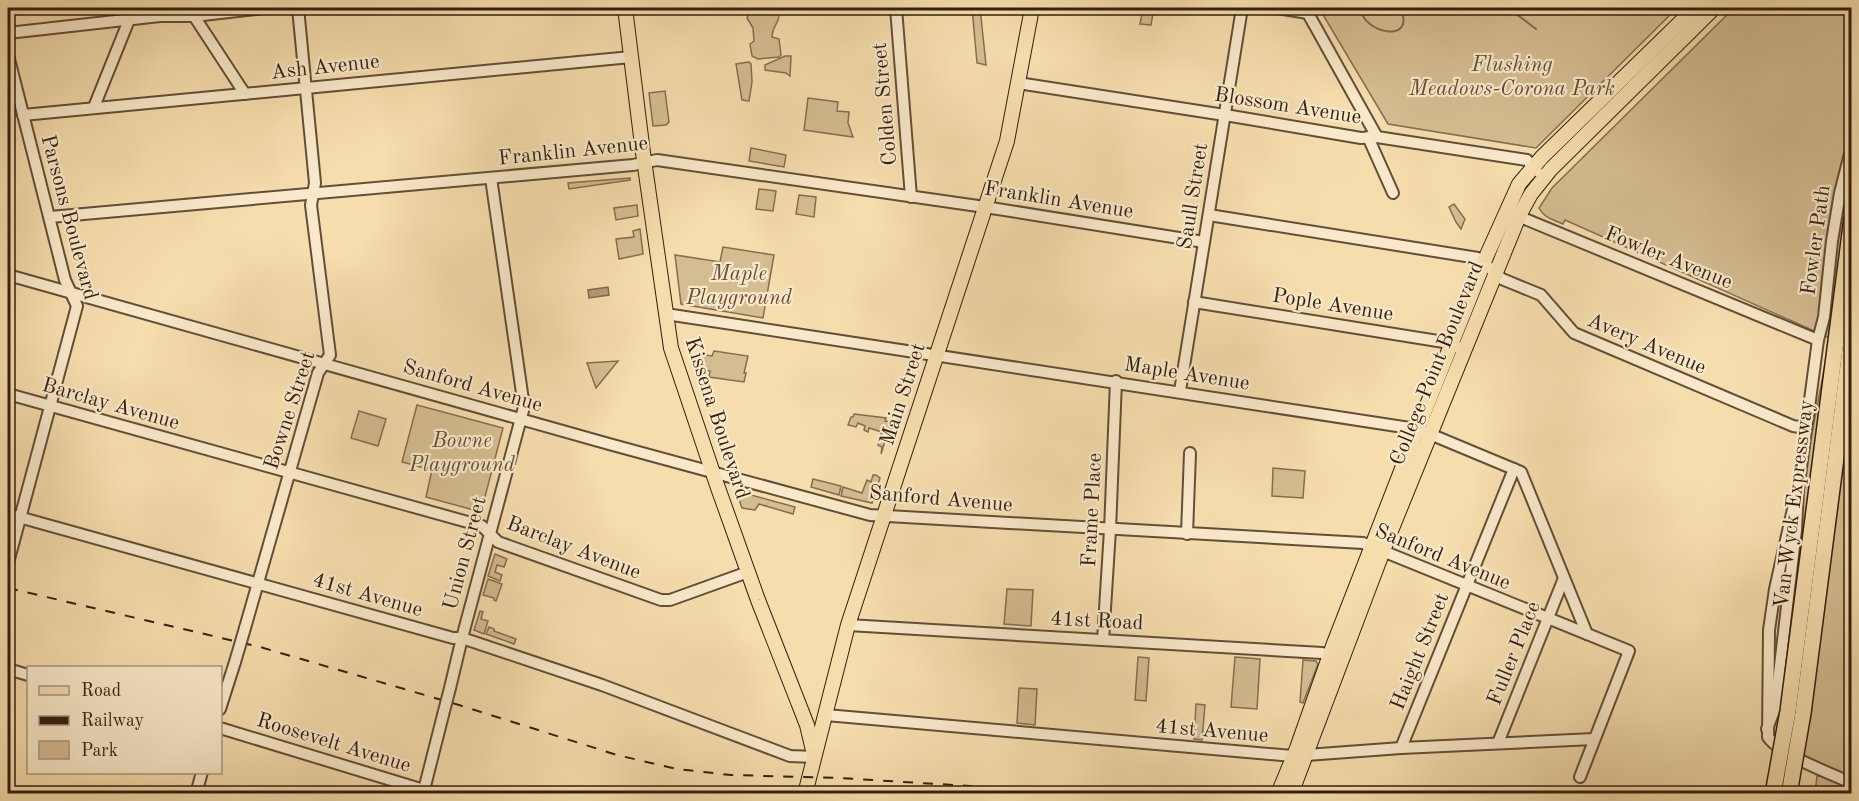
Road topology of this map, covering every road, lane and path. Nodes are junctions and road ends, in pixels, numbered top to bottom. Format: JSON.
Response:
{"nodes":[{"id":1,"x":265,"y":8,"type":"edge"},
{"id":2,"x":298,"y":8,"type":"edge"},
{"id":3,"x":625,"y":8,"type":"edge"},
{"id":4,"x":896,"y":8,"type":"edge"},
{"id":5,"x":1032,"y":8,"type":"edge"},
{"id":6,"x":1242,"y":8,"type":"edge"},
{"id":7,"x":1277,"y":8,"type":"edge"},
{"id":8,"x":1695,"y":8,"type":"edge"},
{"id":9,"x":1714,"y":8,"type":"edge"},
{"id":10,"x":1306,"y":10,"type":"edge"},
{"id":11,"x":160,"y":12,"type":"edge"},
{"id":12,"x":194,"y":16,"type":"junction"},
{"id":13,"x":129,"y":20,"type":"junction"},
{"id":14,"x":8,"y":33,"type":"edge"},
{"id":15,"x":8,"y":56,"type":"edge"},
{"id":16,"x":631,"y":57,"type":"junction"},
{"id":17,"x":1018,"y":83,"type":"junction"},
{"id":18,"x":306,"y":88,"type":"junction"},
{"id":19,"x":245,"y":94,"type":"junction"},
{"id":20,"x":94,"y":107,"type":"junction"},
{"id":21,"x":23,"y":115,"type":"junction"},
{"id":22,"x":1225,"y":115,"type":"junction"},
{"id":23,"x":1372,"y":137,"type":"junction"},
{"id":24,"x":1851,"y":146,"type":"edge"},
{"id":25,"x":645,"y":163,"type":"junction"},
{"id":26,"x":1533,"y":166,"type":"junction"},
{"id":27,"x":491,"y":178,"type":"junction"},
{"id":28,"x":1543,"y":178,"type":"junction"},
{"id":29,"x":1393,"y":193,"type":"dead end"},
{"id":30,"x":312,"y":194,"type":"junction"},
{"id":31,"x":911,"y":197,"type":"junction"},
{"id":32,"x":985,"y":207,"type":"junction"},
{"id":33,"x":1512,"y":214,"type":"junction"},
{"id":34,"x":1209,"y":215,"type":"junction"},
{"id":35,"x":50,"y":217,"type":"junction"},
{"id":36,"x":1851,"y":218,"type":"edge"},
{"id":37,"x":1204,"y":242,"type":"junction"},
{"id":38,"x":1484,"y":263,"type":"junction"},
{"id":39,"x":1495,"y":273,"type":"junction"},
{"id":40,"x":8,"y":275,"type":"edge"},
{"id":41,"x":71,"y":293,"type":"junction"},
{"id":42,"x":1194,"y":302,"type":"junction"},
{"id":43,"x":666,"y":314,"type":"junction"},
{"id":44,"x":1851,"y":334,"type":"edge"},
{"id":45,"x":1818,"y":340,"type":"junction"},
{"id":46,"x":1450,"y":345,"type":"junction"},
{"id":47,"x":1464,"y":350,"type":"junction"},
{"id":48,"x":937,"y":353,"type":"junction"},
{"id":49,"x":325,"y":363,"type":"junction"},
{"id":50,"x":1116,"y":381,"type":"junction"},
{"id":51,"x":1180,"y":391,"type":"junction"},
{"id":52,"x":8,"y":394,"type":"edge"},
{"id":53,"x":51,"y":406,"type":"junction"},
{"id":54,"x":521,"y":418,"type":"junction"},
{"id":55,"x":1806,"y":428,"type":"junction"},
{"id":56,"x":1423,"y":432,"type":"junction"},
{"id":57,"x":1190,"y":453,"type":"dead end"},
{"id":58,"x":1514,"y":469,"type":"junction"},
{"id":59,"x":290,"y":472,"type":"junction"},
{"id":60,"x":713,"y":472,"type":"junction"},
{"id":61,"x":8,"y":514,"type":"edge"},
{"id":62,"x":884,"y":516,"type":"junction"},
{"id":63,"x":20,"y":518,"type":"junction"},
{"id":64,"x":1110,"y":530,"type":"junction"},
{"id":65,"x":489,"y":534,"type":"junction"},
{"id":66,"x":1187,"y":534,"type":"junction"},
{"id":67,"x":1377,"y":549,"type":"junction"},
{"id":68,"x":8,"y":563,"type":"edge"},
{"id":69,"x":748,"y":572,"type":"junction"},
{"id":70,"x":1564,"y":578,"type":"junction"},
{"id":71,"x":257,"y":583,"type":"junction"},
{"id":72,"x":1466,"y":585,"type":"junction"},
{"id":73,"x":1547,"y":618,"type":"junction"},
{"id":74,"x":848,"y":625,"type":"junction"},
{"id":75,"x":1587,"y":634,"type":"junction"},
{"id":76,"x":462,"y":638,"type":"junction"},
{"id":77,"x":1103,"y":640,"type":"junction"},
{"id":78,"x":1336,"y":657,"type":"junction"},
{"id":79,"x":8,"y":669,"type":"edge"},
{"id":80,"x":27,"y":675,"type":"edge"},
{"id":81,"x":222,"y":703,"type":"edge"},
{"id":82,"x":826,"y":714,"type":"junction"},
{"id":83,"x":222,"y":729,"type":"edge"},
{"id":84,"x":1594,"y":739,"type":"junction"},
{"id":85,"x":1498,"y":743,"type":"junction"},
{"id":86,"x":1401,"y":748,"type":"junction"},
{"id":87,"x":1299,"y":756,"type":"junction"},
{"id":88,"x":814,"y":757,"type":"junction"},
{"id":89,"x":201,"y":774,"type":"edge"},
{"id":90,"x":1580,"y":777,"type":"dead end"},
{"id":91,"x":1851,"y":783,"type":"edge"},
{"id":92,"x":423,"y":792,"type":"edge"},
{"id":93,"x":196,"y":794,"type":"edge"},
{"id":94,"x":437,"y":794,"type":"edge"},
{"id":95,"x":805,"y":794,"type":"edge"},
{"id":96,"x":1278,"y":794,"type":"edge"},
{"id":97,"x":1291,"y":794,"type":"edge"},
{"id":98,"x":1773,"y":794,"type":"edge"},
{"id":99,"x":1789,"y":794,"type":"edge"}],
"edges":[{"from":1,"to":12,"type":"street"},
{"from":2,"to":18,"type":"street","name":"Bowne Street"},
{"from":3,"to":16,"type":"main road","name":"Kissena Boulevard"},
{"from":4,"to":31,"type":"street","name":"Colden Street"},
{"from":5,"to":17,"type":"main road","name":"Main Street"},
{"from":6,"to":22,"type":"street","name":"Saull Street"},
{"from":7,"to":10,"type":"street"},
{"from":8,"to":26,"type":"main road","name":"College Point Boulevard"},
{"from":9,"to":28,"type":"main road","name":"College Point Boulevard"},
{"from":10,"to":23,"type":"street"},
{"from":11,"to":12,"type":"street"},
{"from":11,"to":13,"type":"street"},
{"from":12,"to":19,"type":"street"},
{"from":13,"to":14,"type":"street"},
{"from":13,"to":20,"type":"street"},
{"from":15,"to":21,"type":"street","name":"Parsons Boulevard"},
{"from":16,"to":18,"type":"street","name":"Ash Avenue"},
{"from":16,"to":25,"type":"main road","name":"Kissena Boulevard"},
{"from":17,"to":22,"type":"street","name":"Blossom Avenue"},
{"from":17,"to":32,"type":"main road","name":"Main Street"},
{"from":18,"to":19,"type":"street","name":"Ash Avenue"},
{"from":18,"to":30,"type":"street","name":"Bowne Street"},
{"from":19,"to":20,"type":"street","name":"Ash Avenue"},
{"from":20,"to":21,"type":"street","name":"Ash Avenue"},
{"from":21,"to":35,"type":"street","name":"Parsons Boulevard"},
{"from":22,"to":23,"type":"street","name":"Blossom Avenue"},
{"from":22,"to":34,"type":"street","name":"Saull Street"},
{"from":23,"to":26,"type":"street","name":"Blossom Avenue"},
{"from":23,"to":29,"type":"street"},
{"from":24,"to":45,"type":"street","name":"Fowler Path"},
{"from":25,"to":27,"type":"street","name":"Franklin Avenue"},
{"from":25,"to":31,"type":"street","name":"Franklin Avenue"},
{"from":25,"to":43,"type":"main road","name":"Kissena Boulevard"},
{"from":26,"to":28,"type":"street"},
{"from":26,"to":33,"type":"main road","name":"College Point Boulevard"},
{"from":27,"to":30,"type":"street","name":"Franklin Avenue"},
{"from":27,"to":54,"type":"street","name":"Union Street"},
{"from":28,"to":33,"type":"main road","name":"College Point Boulevard"},
{"from":30,"to":35,"type":"street","name":"Franklin Avenue"},
{"from":30,"to":49,"type":"street","name":"Bowne Street"},
{"from":31,"to":32,"type":"street","name":"Franklin Avenue"},
{"from":32,"to":37,"type":"street","name":"Franklin Avenue"},
{"from":32,"to":48,"type":"main road","name":"Main Street"},
{"from":33,"to":38,"type":"main road","name":"College Point Boulevard"},
{"from":33,"to":39,"type":"main road","name":"College Point Boulevard"},
{"from":33,"to":45,"type":"street","name":"Fowler Avenue"},
{"from":34,"to":37,"type":"street","name":"Saull Street"},
{"from":34,"to":38,"type":"street","name":"Avery Avenue"},
{"from":35,"to":41,"type":"street","name":"Parsons Boulevard"},
{"from":36,"to":98,"type":"highway","name":"Van Wyck Expressway","bridge":true},
{"from":37,"to":42,"type":"street","name":"Saull Street"},
{"from":38,"to":39,"type":"street","name":"Avery Avenue"},
{"from":38,"to":46,"type":"main road","name":"College Point Boulevard"},
{"from":39,"to":47,"type":"main road","name":"College Point Boulevard"},
{"from":39,"to":55,"type":"street","name":"Avery Avenue"},
{"from":40,"to":41,"type":"street","name":"Sanford Avenue"},
{"from":41,"to":49,"type":"street","name":"Sanford Avenue"},
{"from":41,"to":53,"type":"street","name":"Parsons Boulevard"},
{"from":42,"to":46,"type":"street","name":"Pople Avenue"},
{"from":42,"to":51,"type":"street","name":"Saull Street"},
{"from":43,"to":48,"type":"street","name":"Maple Avenue"},
{"from":43,"to":60,"type":"main road","name":"Kissena Boulevard"},
{"from":44,"to":99,"type":"highway","name":"Van Wyck Expressway","bridge":true},
{"from":45,"to":55,"type":"street","name":"Fowler Path"},
{"from":46,"to":47,"type":"street","name":"Pople Avenue"},
{"from":46,"to":56,"type":"main road","name":"College Point Boulevard"},
{"from":47,"to":56,"type":"main road","name":"College Point Boulevard"},
{"from":48,"to":50,"type":"street","name":"Maple Avenue"},
{"from":48,"to":62,"type":"main road","name":"Main Street"},
{"from":49,"to":54,"type":"street","name":"Sanford Avenue"},
{"from":49,"to":59,"type":"street","name":"Bowne Street"},
{"from":50,"to":51,"type":"street","name":"Maple Avenue"},
{"from":50,"to":64,"type":"street","name":"Frame Place"},
{"from":51,"to":56,"type":"street","name":"Maple Avenue"},
{"from":52,"to":53,"type":"street","name":"Barclay Avenue"},
{"from":53,"to":59,"type":"street","name":"Barclay Avenue"},
{"from":53,"to":63,"type":"street","name":"Parsons Boulevard"},
{"from":54,"to":60,"type":"street","name":"Sanford Avenue"},
{"from":54,"to":65,"type":"street","name":"Union Street"},
{"from":55,"to":91,"type":"street","name":"Fowler Path"},
{"from":56,"to":58,"type":"street","name":"Maple Avenue"},
{"from":56,"to":67,"type":"main road","name":"College Point Boulevard"},
{"from":57,"to":66,"type":"street"},
{"from":58,"to":70,"type":"street"},
{"from":58,"to":72,"type":"street","name":"Haight Street"},
{"from":59,"to":65,"type":"street","name":"Barclay Avenue"},
{"from":59,"to":71,"type":"street","name":"Bowne Street"},
{"from":60,"to":62,"type":"street","name":"Sanford Avenue"},
{"from":60,"to":69,"type":"main road","name":"Kissena Boulevard"},
{"from":61,"to":63,"type":"street","name":"41st Avenue"},
{"from":62,"to":64,"type":"street","name":"Sanford Avenue"},
{"from":62,"to":74,"type":"main road","name":"Main Street"},
{"from":63,"to":68,"type":"street","name":"Parsons Boulevard"},
{"from":63,"to":71,"type":"street","name":"41st Avenue"},
{"from":64,"to":66,"type":"street","name":"Sanford Avenue"},
{"from":64,"to":77,"type":"street","name":"Frame Place"},
{"from":65,"to":69,"type":"street","name":"Barclay Avenue"},
{"from":65,"to":76,"type":"street","name":"Union Street"},
{"from":66,"to":67,"type":"street","name":"Sanford Avenue"},
{"from":67,"to":72,"type":"street","name":"Sanford Avenue"},
{"from":67,"to":78,"type":"main road","name":"College Point Boulevard"},
{"from":69,"to":88,"type":"main road","name":"Kissena Boulevard"},
{"from":70,"to":73,"type":"street","name":"Fuller Place"},
{"from":70,"to":75,"type":"street"},
{"from":71,"to":76,"type":"street","name":"41st Avenue"},
{"from":71,"to":81,"type":"street","name":"Bowne Street","bridge":true},
{"from":72,"to":73,"type":"street","name":"Sanford Avenue"},
{"from":72,"to":86,"type":"street","name":"Haight Street"},
{"from":73,"to":75,"type":"street","name":"Sanford Avenue"},
{"from":73,"to":85,"type":"street","name":"Fuller Place"},
{"from":74,"to":77,"type":"street","name":"41st Road"},
{"from":74,"to":82,"type":"main road","name":"Main Street"},
{"from":75,"to":84,"type":"street","name":"Sanford Avenue"},
{"from":76,"to":88,"type":"street","name":"41st Avenue"},
{"from":76,"to":92,"type":"street","name":"Union Street","bridge":true},
{"from":77,"to":78,"type":"street","name":"41st Road"},
{"from":78,"to":87,"type":"main road","name":"College Point Boulevard"},
{"from":79,"to":80,"type":"street"},
{"from":82,"to":87,"type":"street","name":"41st Avenue"},
{"from":82,"to":88,"type":"main road","name":"Main Street"},
{"from":83,"to":92,"type":"street","name":"Roosevelt Avenue"},
{"from":84,"to":85,"type":"street","name":"41st Avenue"},
{"from":84,"to":90,"type":"street"},
{"from":85,"to":86,"type":"street","name":"41st Avenue"},
{"from":86,"to":87,"type":"street","name":"41st Avenue"},
{"from":87,"to":96,"type":"main road","name":"College Point Boulevard"},
{"from":87,"to":97,"type":"main road","name":"College Point Boulevard"},
{"from":88,"to":95,"type":"main road","name":"Main Street"},
{"from":89,"to":93,"type":"street"},
{"from":92,"to":94,"type":"street","name":"Roosevelt Avenue"}]}
